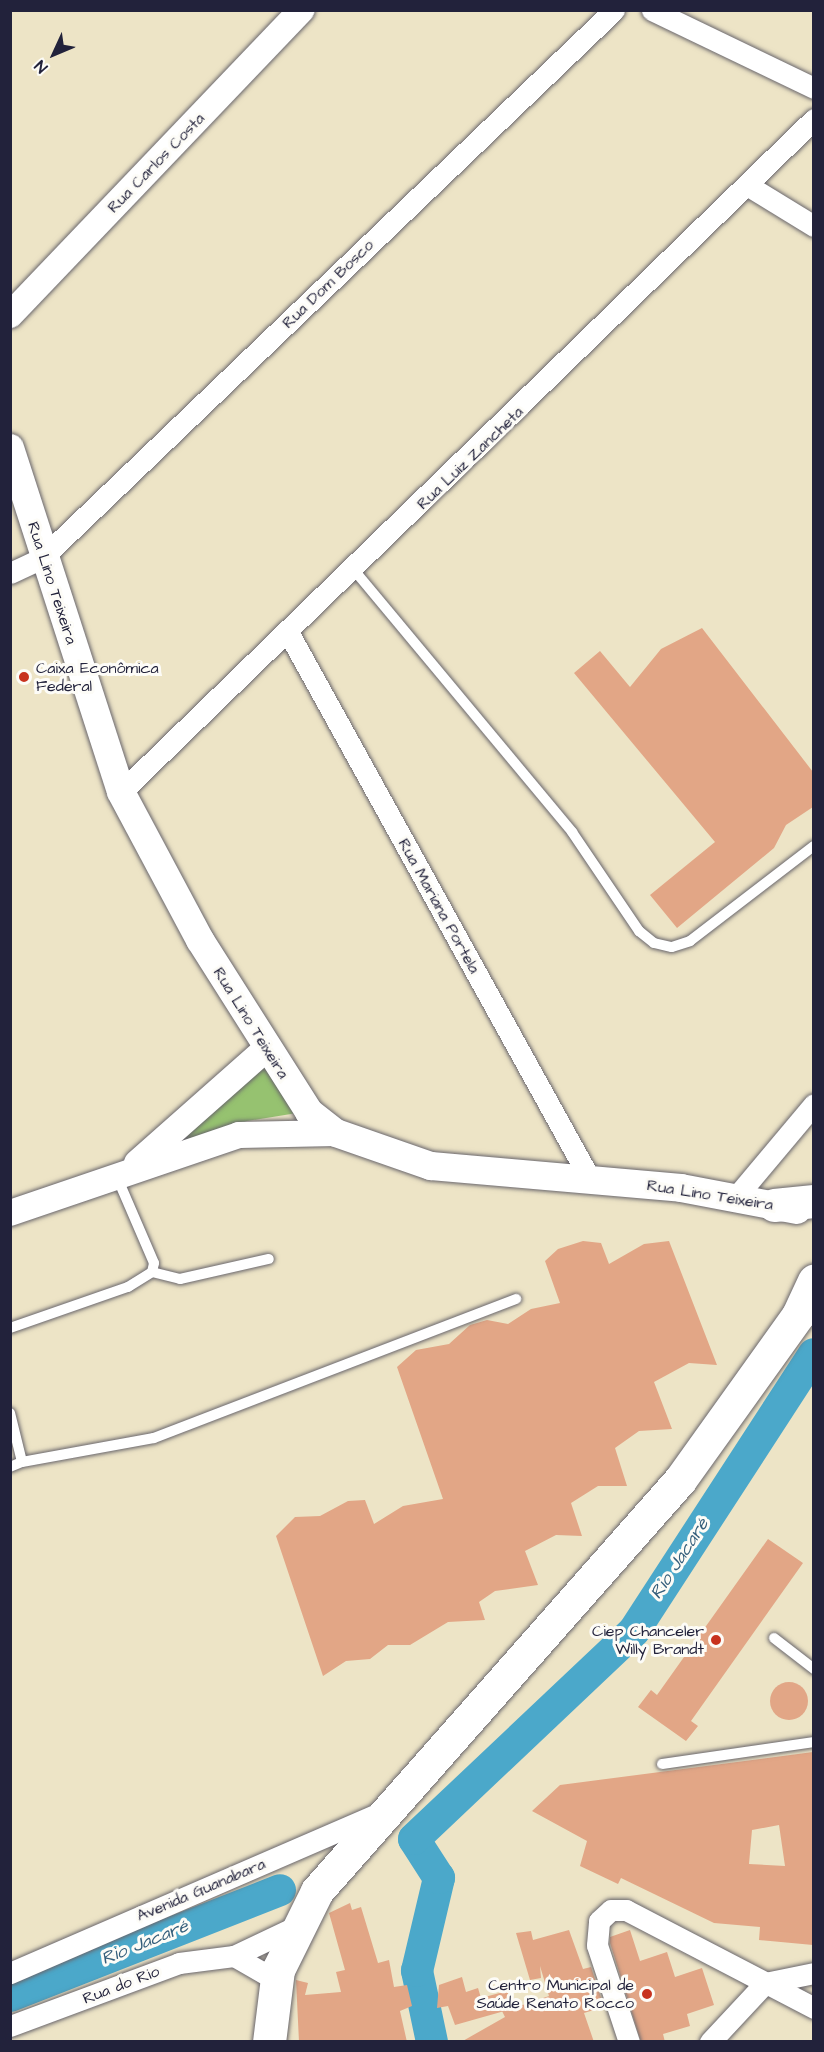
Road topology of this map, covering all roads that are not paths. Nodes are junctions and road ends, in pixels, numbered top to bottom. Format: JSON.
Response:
{"nodes":[{"id":1,"x":302,"y":10,"type":"edge"},
{"id":2,"x":614,"y":10,"type":"edge"},
{"id":3,"x":652,"y":10,"type":"edge"},
{"id":4,"x":813,"y":88,"type":"edge"},
{"id":5,"x":813,"y":119,"type":"edge"},
{"id":6,"x":747,"y":185,"type":"junction"},
{"id":7,"x":813,"y":226,"type":"edge"},
{"id":8,"x":10,"y":315,"type":"edge"},
{"id":9,"x":10,"y":448,"type":"edge"},
{"id":10,"x":42,"y":558,"type":"junction"},
{"id":11,"x":354,"y":570,"type":"junction"},
{"id":12,"x":10,"y":573,"type":"edge"},
{"id":13,"x":288,"y":632,"type":"junction"},
{"id":14,"x":121,"y":792,"type":"junction"},
{"id":15,"x":813,"y":846,"type":"edge"},
{"id":16,"x":267,"y":1048,"type":"junction"},
{"id":17,"x":813,"y":1104,"type":"edge"},
{"id":18,"x":336,"y":1133,"type":"junction"},
{"id":19,"x":122,"y":1174,"type":"junction"},
{"id":20,"x":590,"y":1179,"type":"junction"},
{"id":21,"x":736,"y":1197,"type":"junction"},
{"id":22,"x":813,"y":1201,"type":"edge"},
{"id":23,"x":774,"y":1205,"type":"junction"},
{"id":24,"x":10,"y":1213,"type":"edge"},
{"id":25,"x":813,"y":1214,"type":"edge"},
{"id":26,"x":269,"y":1259,"type":"dead end"},
{"id":27,"x":152,"y":1272,"type":"junction"},
{"id":28,"x":813,"y":1281,"type":"edge"},
{"id":29,"x":516,"y":1299,"type":"dead end"},
{"id":30,"x":806,"y":1307,"type":"edge"},
{"id":31,"x":10,"y":1328,"type":"edge"},
{"id":32,"x":10,"y":1413,"type":"edge"},
{"id":33,"x":22,"y":1462,"type":"junction"},
{"id":34,"x":10,"y":1467,"type":"edge"},
{"id":35,"x":774,"y":1638,"type":"dead end"},
{"id":36,"x":813,"y":1669,"type":"edge"},
{"id":37,"x":813,"y":1742,"type":"edge"},
{"id":38,"x":662,"y":1764,"type":"dead end"},
{"id":39,"x":388,"y":1812,"type":"junction"},
{"id":40,"x":304,"y":1914,"type":"junction"},
{"id":41,"x":234,"y":1956,"type":"junction"},
{"id":42,"x":10,"y":1972,"type":"edge"},
{"id":43,"x":813,"y":1973,"type":"edge"},
{"id":44,"x":276,"y":1980,"type":"junction"},
{"id":45,"x":765,"y":1983,"type":"junction"},
{"id":46,"x":813,"y":2008,"type":"edge"},
{"id":47,"x":10,"y":2026,"type":"edge"},
{"id":48,"x":269,"y":2042,"type":"edge"},
{"id":49,"x":628,"y":2042,"type":"edge"},
{"id":50,"x":710,"y":2042,"type":"edge"}],
"edges":[{"from":1,"to":8,"type":"street","name":"Rua Carlos Costa"},
{"from":2,"to":10,"type":"street","name":"Rua Dom Bosco"},
{"from":3,"to":4,"type":"street"},
{"from":5,"to":6,"type":"street","name":"Rua Luiz Zancheta"},
{"from":6,"to":7,"type":"street"},
{"from":6,"to":11,"type":"street","name":"Rua Luiz Zancheta"},
{"from":9,"to":10,"type":"main road","name":"Rua Lino Teixeira"},
{"from":10,"to":12,"type":"street","name":"Rua Dom Bosco"},
{"from":10,"to":14,"type":"main road","name":"Rua Lino Teixeira"},
{"from":11,"to":13,"type":"street","name":"Rua Luiz Zancheta"},
{"from":11,"to":15,"type":"lane"},
{"from":13,"to":14,"type":"street","name":"Rua Luiz Zancheta"},
{"from":13,"to":20,"type":"street","name":"Rua Mariana Portela"},
{"from":14,"to":16,"type":"main road","name":"Rua Lino Teixeira"},
{"from":16,"to":18,"type":"main road","name":"Rua Lino Teixeira"},
{"from":16,"to":19,"type":"street"},
{"from":17,"to":21,"type":"street"},
{"from":18,"to":19,"type":"street"},
{"from":18,"to":20,"type":"main road","name":"Rua Lino Teixeira"},
{"from":19,"to":24,"type":"street"},
{"from":19,"to":27,"type":"lane"},
{"from":20,"to":21,"type":"main road","name":"Rua Lino Teixeira"},
{"from":21,"to":23,"type":"main road","name":"Rua Lino Teixeira"},
{"from":22,"to":23,"type":"main road"},
{"from":23,"to":25,"type":"main road","name":"Rua Lino Teixeira"},
{"from":26,"to":27,"type":"lane"},
{"from":27,"to":31,"type":"lane"},
{"from":28,"to":30,"type":"main road"},
{"from":29,"to":33,"type":"lane"},
{"from":30,"to":39,"type":"main road"},
{"from":32,"to":33,"type":"lane"},
{"from":33,"to":34,"type":"lane"},
{"from":35,"to":36,"type":"lane"},
{"from":37,"to":38,"type":"lane"},
{"from":39,"to":40,"type":"main road"},
{"from":39,"to":42,"type":"street","name":"Avenida Guanabara"},
{"from":40,"to":41,"type":"street","name":"Rua do Rio"},
{"from":40,"to":44,"type":"main road"},
{"from":41,"to":44,"type":"street"},
{"from":41,"to":47,"type":"street","name":"Rua do Rio"},
{"from":43,"to":45,"type":"street"},
{"from":44,"to":48,"type":"main road"},
{"from":45,"to":46,"type":"street"},
{"from":45,"to":49,"type":"street"},
{"from":45,"to":50,"type":"street"}]}
